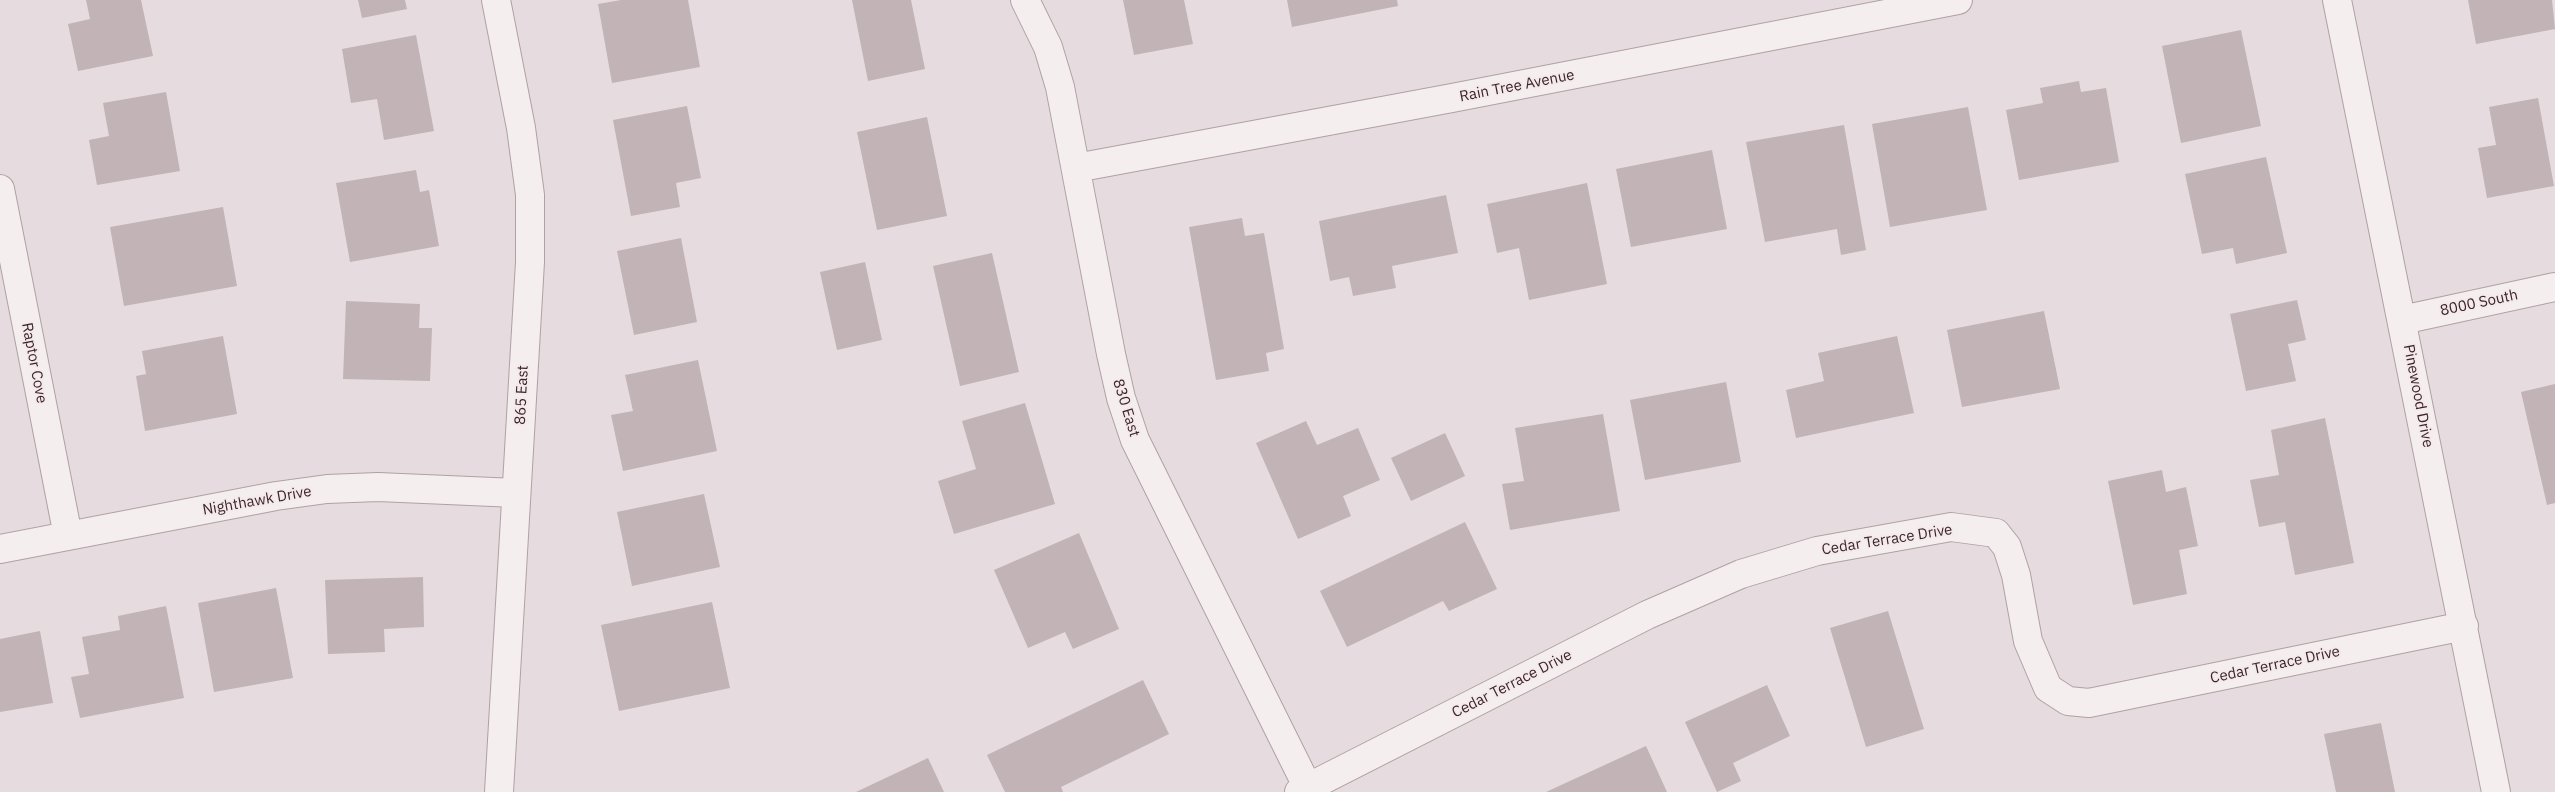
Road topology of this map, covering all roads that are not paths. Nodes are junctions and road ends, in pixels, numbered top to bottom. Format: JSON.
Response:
{"nodes":[{"id":1,"x":496,"y":0,"type":"edge"},
{"id":2,"x":1025,"y":0,"type":"edge"},
{"id":3,"x":1958,"y":0,"type":"edge"},
{"id":4,"x":2337,"y":0,"type":"edge"},
{"id":5,"x":1076,"y":168,"type":"junction"},
{"id":6,"x":0,"y":189,"type":"edge"},
{"id":7,"x":2555,"y":286,"type":"edge"},
{"id":8,"x":2402,"y":320,"type":"junction"},
{"id":9,"x":516,"y":493,"type":"junction"},
{"id":10,"x":68,"y":536,"type":"junction"},
{"id":11,"x":0,"y":549,"type":"edge"},
{"id":12,"x":2464,"y":626,"type":"junction"},
{"id":13,"x":1303,"y":790,"type":"edge"},
{"id":14,"x":499,"y":792,"type":"edge"},
{"id":15,"x":2496,"y":792,"type":"edge"}],
"edges":[{"from":1,"to":9,"type":"street","name":"865 East"},
{"from":2,"to":5,"type":"street","name":"830 East"},
{"from":3,"to":5,"type":"street","name":"Rain Tree Avenue"},
{"from":4,"to":8,"type":"street","name":"Pinewood Drive"},
{"from":5,"to":13,"type":"street","name":"830 East"},
{"from":6,"to":10,"type":"street","name":"Raptor Cove"},
{"from":7,"to":8,"type":"street","name":"8000 South"},
{"from":8,"to":12,"type":"street","name":"Pinewood Drive"},
{"from":9,"to":10,"type":"street","name":"Nighthawk Drive"},
{"from":9,"to":14,"type":"street","name":"865 East"},
{"from":10,"to":11,"type":"street","name":"Nighthawk Drive"},
{"from":12,"to":13,"type":"street","name":"Cedar Terrace Drive"},
{"from":12,"to":15,"type":"street","name":"Pinewood Drive"}]}
